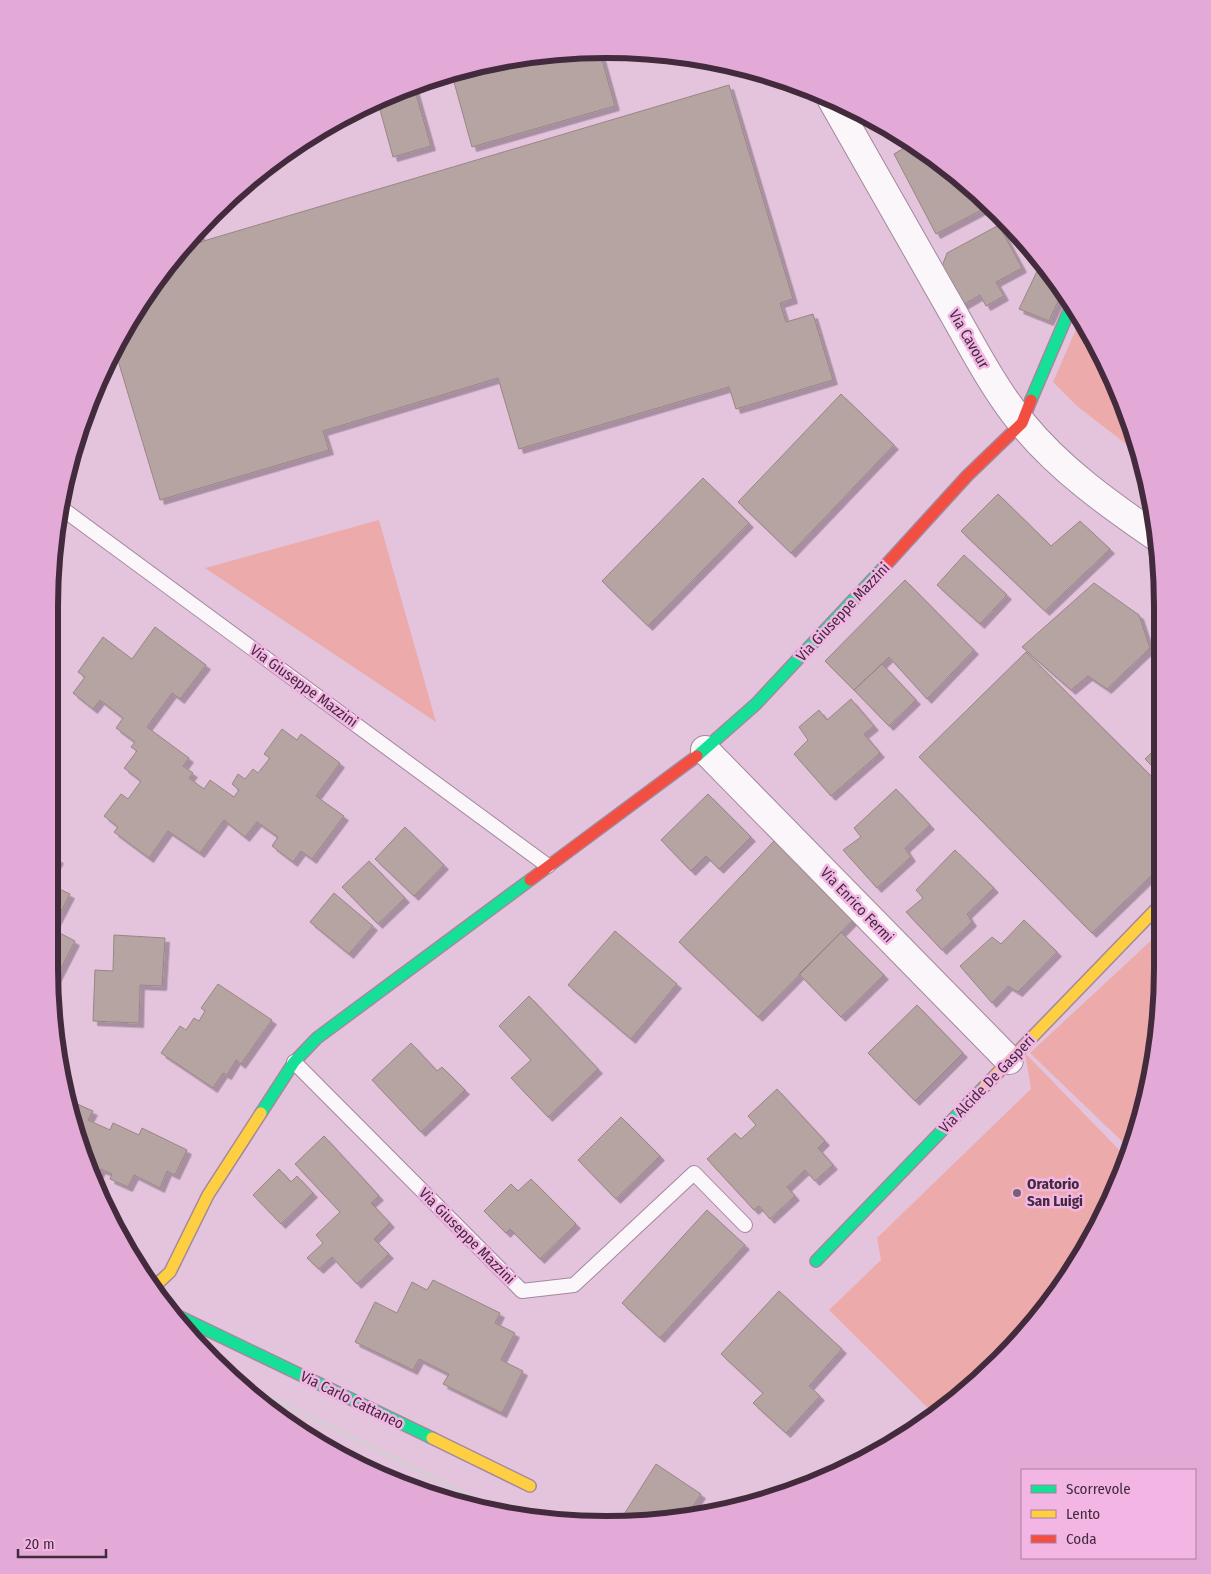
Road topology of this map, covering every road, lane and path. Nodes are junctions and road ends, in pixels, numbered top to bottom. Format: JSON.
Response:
{"nodes":[{"id":1,"x":837,"y":109,"type":"edge"},
{"id":2,"x":1068,"y":313,"type":"edge"},
{"id":3,"x":1022,"y":423,"type":"junction"},
{"id":4,"x":66,"y":511,"type":"edge"},
{"id":5,"x":1149,"y":532,"type":"edge"},
{"id":6,"x":705,"y":750,"type":"junction"},
{"id":7,"x":548,"y":866,"type":"junction"},
{"id":8,"x":1154,"y":912,"type":"edge"},
{"id":9,"x":1009,"y":1060,"type":"junction"},
{"id":10,"x":294,"y":1062,"type":"junction"},
{"id":11,"x":745,"y":1225,"type":"dead end"},
{"id":12,"x":816,"y":1261,"type":"dead end"},
{"id":13,"x":158,"y":1284,"type":"edge"},
{"id":14,"x":184,"y":1319,"type":"edge"},
{"id":15,"x":530,"y":1486,"type":"dead end"}],
"edges":[{"from":1,"to":3,"type":"street","name":"Via Cavour"},
{"from":2,"to":3,"type":"street","name":"Via Giuseppe Mazzini"},
{"from":3,"to":5,"type":"street","name":"Via Cavour"},
{"from":3,"to":6,"type":"street","name":"Via Giuseppe Mazzini"},
{"from":4,"to":7,"type":"lane","name":"Via Giuseppe Mazzini"},
{"from":6,"to":7,"type":"street","name":"Via Giuseppe Mazzini"},
{"from":6,"to":9,"type":"street","name":"Via Enrico Fermi"},
{"from":7,"to":10,"type":"street","name":"Via Giuseppe Mazzini"},
{"from":8,"to":9,"type":"street","name":"Via Alcide De Gasperi"},
{"from":9,"to":12,"type":"street","name":"Via Alcide De Gasperi"},
{"from":10,"to":11,"type":"lane","name":"Via Giuseppe Mazzini"},
{"from":10,"to":13,"type":"street","name":"Via Giuseppe Mazzini"},
{"from":14,"to":15,"type":"street","name":"Via Carlo Cattaneo"}]}
